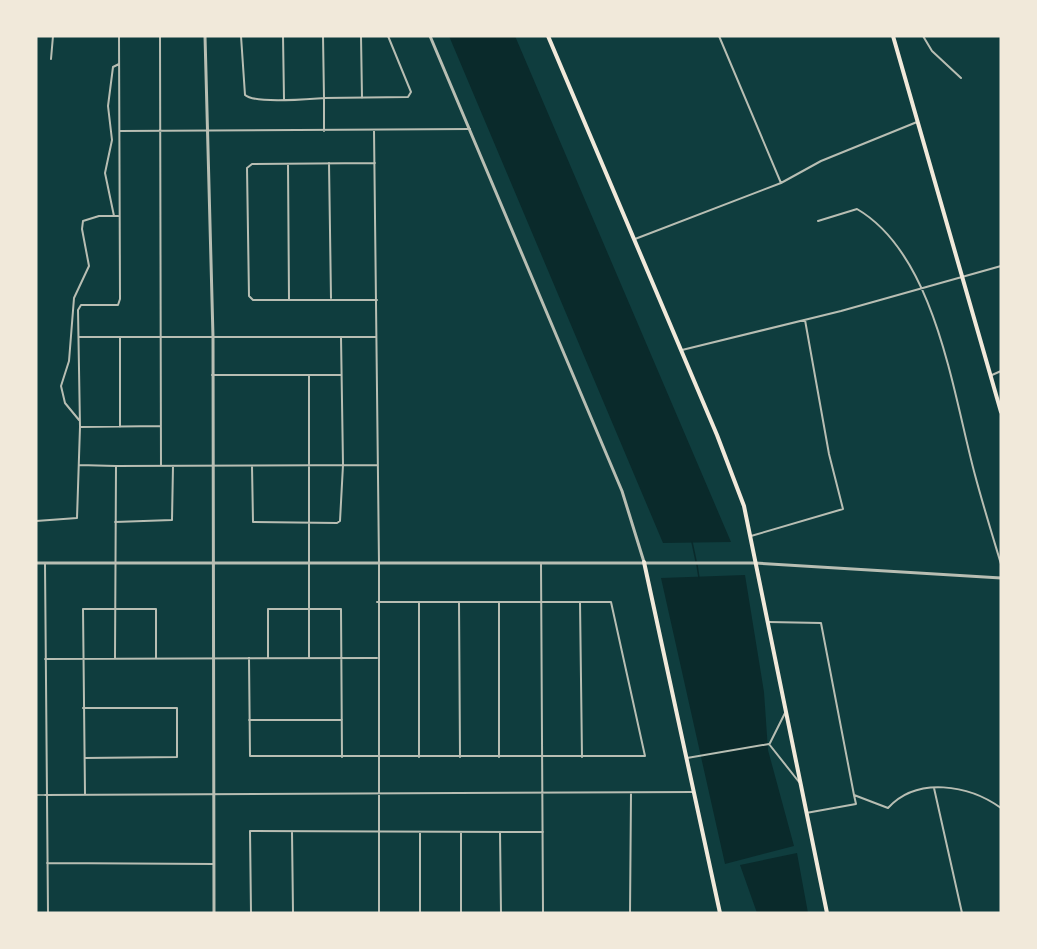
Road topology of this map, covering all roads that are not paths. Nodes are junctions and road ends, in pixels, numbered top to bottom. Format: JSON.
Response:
{"nodes":[{"id":1,"x":53,"y":36,"type":"edge"},
{"id":2,"x":119,"y":36,"type":"edge"},
{"id":3,"x":160,"y":36,"type":"edge"},
{"id":4,"x":205,"y":36,"type":"edge"},
{"id":5,"x":241,"y":36,"type":"edge"},
{"id":6,"x":283,"y":36,"type":"edge"},
{"id":7,"x":323,"y":36,"type":"edge"},
{"id":8,"x":361,"y":36,"type":"edge"},
{"id":9,"x":388,"y":36,"type":"edge"},
{"id":10,"x":430,"y":36,"type":"edge"},
{"id":11,"x":548,"y":36,"type":"edge"},
{"id":12,"x":719,"y":36,"type":"edge"},
{"id":13,"x":893,"y":36,"type":"edge"},
{"id":14,"x":923,"y":36,"type":"edge"},
{"id":15,"x":51,"y":59,"type":"dead end"},
{"id":16,"x":119,"y":64,"type":"junction"},
{"id":17,"x":961,"y":78,"type":"dead end"},
{"id":18,"x":362,"y":98,"type":"junction"},
{"id":19,"x":284,"y":99,"type":"junction"},
{"id":20,"x":324,"y":99,"type":"junction"},
{"id":21,"x":917,"y":123,"type":"junction"},
{"id":22,"x":470,"y":129,"type":"junction"},
{"id":23,"x":374,"y":130,"type":"junction"},
{"id":24,"x":120,"y":131,"type":"junction"},
{"id":25,"x":160,"y":131,"type":"junction"},
{"id":26,"x":208,"y":131,"type":"junction"},
{"id":27,"x":324,"y":131,"type":"junction"},
{"id":28,"x":330,"y":163,"type":"junction"},
{"id":29,"x":375,"y":163,"type":"junction"},
{"id":30,"x":288,"y":164,"type":"junction"},
{"id":31,"x":781,"y":183,"type":"junction"},
{"id":32,"x":116,"y":216,"type":"junction"},
{"id":33,"x":818,"y":221,"type":"dead end"},
{"id":34,"x":635,"y":239,"type":"junction"},
{"id":35,"x":1001,"y":266,"type":"edge"},
{"id":36,"x":963,"y":276,"type":"junction"},
{"id":37,"x":922,"y":288,"type":"junction"},
{"id":38,"x":331,"y":299,"type":"junction"},
{"id":39,"x":289,"y":300,"type":"junction"},
{"id":40,"x":377,"y":300,"type":"junction"},
{"id":41,"x":805,"y":320,"type":"junction"},
{"id":42,"x":341,"y":336,"type":"junction"},
{"id":43,"x":162,"y":337,"type":"junction"},
{"id":44,"x":213,"y":337,"type":"junction"},
{"id":45,"x":376,"y":337,"type":"junction"},
{"id":46,"x":79,"y":338,"type":"junction"},
{"id":47,"x":120,"y":338,"type":"junction"},
{"id":48,"x":682,"y":350,"type":"junction"},
{"id":49,"x":1001,"y":371,"type":"edge"},
{"id":50,"x":212,"y":375,"type":"junction"},
{"id":51,"x":341,"y":375,"type":"junction"},
{"id":52,"x":992,"y":375,"type":"junction"},
{"id":53,"x":309,"y":376,"type":"junction"},
{"id":54,"x":1001,"y":412,"type":"edge"},
{"id":55,"x":79,"y":420,"type":"junction"},
{"id":56,"x":161,"y":426,"type":"junction"},
{"id":57,"x":80,"y":427,"type":"junction"},
{"id":58,"x":120,"y":427,"type":"junction"},
{"id":59,"x":79,"y":465,"type":"junction"},
{"id":60,"x":343,"y":465,"type":"junction"},
{"id":61,"x":378,"y":465,"type":"junction"},
{"id":62,"x":116,"y":466,"type":"junction"},
{"id":63,"x":161,"y":466,"type":"junction"},
{"id":64,"x":172,"y":466,"type":"junction"},
{"id":65,"x":213,"y":466,"type":"junction"},
{"id":66,"x":252,"y":466,"type":"junction"},
{"id":67,"x":309,"y":466,"type":"junction"},
{"id":68,"x":36,"y":521,"type":"edge"},
{"id":69,"x":115,"y":522,"type":"junction"},
{"id":70,"x":310,"y":524,"type":"junction"},
{"id":71,"x":751,"y":536,"type":"junction"},
{"id":72,"x":644,"y":562,"type":"junction"},
{"id":73,"x":36,"y":563,"type":"edge"},
{"id":74,"x":212,"y":563,"type":"junction"},
{"id":75,"x":310,"y":563,"type":"junction"},
{"id":76,"x":379,"y":563,"type":"junction"},
{"id":77,"x":541,"y":563,"type":"junction"},
{"id":78,"x":755,"y":563,"type":"junction"},
{"id":79,"x":45,"y":564,"type":"junction"},
{"id":80,"x":115,"y":564,"type":"junction"},
{"id":81,"x":1001,"y":564,"type":"edge"},
{"id":82,"x":1001,"y":578,"type":"edge"},
{"id":83,"x":377,"y":602,"type":"junction"},
{"id":84,"x":419,"y":602,"type":"junction"},
{"id":85,"x":459,"y":602,"type":"junction"},
{"id":86,"x":499,"y":602,"type":"junction"},
{"id":87,"x":580,"y":602,"type":"junction"},
{"id":88,"x":542,"y":603,"type":"junction"},
{"id":89,"x":115,"y":609,"type":"junction"},
{"id":90,"x":310,"y":609,"type":"junction"},
{"id":91,"x":767,"y":622,"type":"junction"},
{"id":92,"x":45,"y":658,"type":"junction"},
{"id":93,"x":83,"y":658,"type":"junction"},
{"id":94,"x":116,"y":658,"type":"junction"},
{"id":95,"x":156,"y":658,"type":"junction"},
{"id":96,"x":212,"y":658,"type":"junction"},
{"id":97,"x":249,"y":658,"type":"junction"},
{"id":98,"x":268,"y":658,"type":"junction"},
{"id":99,"x":309,"y":658,"type":"junction"},
{"id":100,"x":341,"y":658,"type":"junction"},
{"id":101,"x":377,"y":658,"type":"junction"},
{"id":102,"x":83,"y":708,"type":"junction"},
{"id":103,"x":785,"y":713,"type":"junction"},
{"id":104,"x":249,"y":720,"type":"junction"},
{"id":105,"x":342,"y":720,"type":"junction"},
{"id":106,"x":769,"y":744,"type":"junction"},
{"id":107,"x":342,"y":757,"type":"junction"},
{"id":108,"x":378,"y":757,"type":"junction"},
{"id":109,"x":419,"y":757,"type":"junction"},
{"id":110,"x":459,"y":757,"type":"junction"},
{"id":111,"x":499,"y":757,"type":"junction"},
{"id":112,"x":542,"y":757,"type":"junction"},
{"id":113,"x":582,"y":757,"type":"junction"},
{"id":114,"x":84,"y":758,"type":"junction"},
{"id":115,"x":687,"y":758,"type":"junction"},
{"id":116,"x":800,"y":783,"type":"junction"},
{"id":117,"x":934,"y":788,"type":"junction"},
{"id":118,"x":694,"y":792,"type":"junction"},
{"id":119,"x":631,"y":793,"type":"junction"},
{"id":120,"x":85,"y":794,"type":"junction"},
{"id":121,"x":214,"y":794,"type":"junction"},
{"id":122,"x":378,"y":794,"type":"junction"},
{"id":123,"x":542,"y":794,"type":"junction"},
{"id":124,"x":36,"y":795,"type":"edge"},
{"id":125,"x":45,"y":795,"type":"junction"},
{"id":126,"x":854,"y":795,"type":"junction"},
{"id":127,"x":1001,"y":808,"type":"edge"},
{"id":128,"x":806,"y":813,"type":"junction"},
{"id":129,"x":292,"y":832,"type":"junction"},
{"id":130,"x":378,"y":832,"type":"junction"},
{"id":131,"x":420,"y":832,"type":"junction"},
{"id":132,"x":461,"y":832,"type":"junction"},
{"id":133,"x":500,"y":832,"type":"junction"},
{"id":134,"x":543,"y":832,"type":"junction"},
{"id":135,"x":47,"y":863,"type":"junction"},
{"id":136,"x":214,"y":864,"type":"junction"},
{"id":137,"x":48,"y":913,"type":"edge"},
{"id":138,"x":214,"y":913,"type":"edge"},
{"id":139,"x":251,"y":913,"type":"edge"},
{"id":140,"x":293,"y":913,"type":"edge"},
{"id":141,"x":379,"y":913,"type":"edge"},
{"id":142,"x":420,"y":913,"type":"edge"},
{"id":143,"x":461,"y":913,"type":"edge"},
{"id":144,"x":501,"y":913,"type":"edge"},
{"id":145,"x":543,"y":913,"type":"edge"},
{"id":146,"x":630,"y":913,"type":"edge"},
{"id":147,"x":720,"y":913,"type":"edge"},
{"id":148,"x":827,"y":913,"type":"edge"},
{"id":149,"x":962,"y":913,"type":"edge"}],
"edges":[{"from":1,"to":15,"type":"street"},
{"from":2,"to":16,"type":"street"},
{"from":3,"to":25,"type":"street"},
{"from":4,"to":26,"type":"street"},
{"from":5,"to":19,"type":"street"},
{"from":6,"to":19,"type":"street"},
{"from":7,"to":20,"type":"street"},
{"from":8,"to":18,"type":"street"},
{"from":9,"to":18,"type":"street"},
{"from":10,"to":22,"type":"street"},
{"from":11,"to":34,"type":"main road"},
{"from":12,"to":31,"type":"street"},
{"from":13,"to":21,"type":"main road"},
{"from":14,"to":17,"type":"street"},
{"from":16,"to":24,"type":"street"},
{"from":16,"to":32,"type":"street"},
{"from":18,"to":20,"type":"street"},
{"from":19,"to":20,"type":"street"},
{"from":20,"to":27,"type":"street"},
{"from":21,"to":31,"type":"street"},
{"from":21,"to":36,"type":"main road"},
{"from":22,"to":23,"type":"street"},
{"from":22,"to":72,"type":"street"},
{"from":23,"to":27,"type":"street"},
{"from":23,"to":29,"type":"street"},
{"from":24,"to":25,"type":"street"},
{"from":24,"to":32,"type":"street"},
{"from":25,"to":26,"type":"street"},
{"from":25,"to":43,"type":"street"},
{"from":26,"to":27,"type":"street"},
{"from":26,"to":44,"type":"street"},
{"from":28,"to":29,"type":"street"},
{"from":28,"to":30,"type":"street"},
{"from":28,"to":38,"type":"street"},
{"from":29,"to":40,"type":"street"},
{"from":30,"to":39,"type":"street"},
{"from":30,"to":39,"type":"street"},
{"from":31,"to":34,"type":"street"},
{"from":32,"to":46,"type":"street"},
{"from":32,"to":55,"type":"street"},
{"from":33,"to":37,"type":"street"},
{"from":34,"to":48,"type":"main road"},
{"from":35,"to":36,"type":"street"},
{"from":36,"to":37,"type":"street"},
{"from":36,"to":52,"type":"main road"},
{"from":37,"to":41,"type":"street"},
{"from":37,"to":81,"type":"street"},
{"from":38,"to":39,"type":"street"},
{"from":38,"to":40,"type":"street"},
{"from":40,"to":45,"type":"street"},
{"from":41,"to":48,"type":"street"},
{"from":41,"to":71,"type":"street"},
{"from":42,"to":44,"type":"street"},
{"from":42,"to":45,"type":"street"},
{"from":42,"to":51,"type":"street"},
{"from":43,"to":44,"type":"street"},
{"from":43,"to":47,"type":"street"},
{"from":43,"to":56,"type":"street"},
{"from":44,"to":50,"type":"street"},
{"from":45,"to":61,"type":"street"},
{"from":46,"to":47,"type":"street"},
{"from":46,"to":55,"type":"street"},
{"from":47,"to":58,"type":"street"},
{"from":48,"to":71,"type":"main road"},
{"from":49,"to":52,"type":"street"},
{"from":50,"to":53,"type":"street"},
{"from":50,"to":65,"type":"street"},
{"from":51,"to":53,"type":"street"},
{"from":51,"to":60,"type":"street"},
{"from":52,"to":54,"type":"main road"},
{"from":53,"to":67,"type":"street"},
{"from":55,"to":57,"type":"street"},
{"from":56,"to":58,"type":"street"},
{"from":56,"to":63,"type":"street"},
{"from":57,"to":58,"type":"street"},
{"from":57,"to":59,"type":"street"},
{"from":59,"to":62,"type":"street"},
{"from":59,"to":68,"type":"street"},
{"from":60,"to":61,"type":"street"},
{"from":60,"to":67,"type":"street"},
{"from":60,"to":70,"type":"street"},
{"from":61,"to":76,"type":"street"},
{"from":62,"to":63,"type":"street"},
{"from":62,"to":69,"type":"street"},
{"from":63,"to":64,"type":"street"},
{"from":64,"to":65,"type":"street"},
{"from":64,"to":69,"type":"street"},
{"from":65,"to":66,"type":"street"},
{"from":65,"to":74,"type":"street"},
{"from":66,"to":67,"type":"street"},
{"from":66,"to":70,"type":"street"},
{"from":67,"to":70,"type":"street"},
{"from":69,"to":80,"type":"street"},
{"from":70,"to":75,"type":"street"},
{"from":71,"to":78,"type":"main road"},
{"from":72,"to":77,"type":"street"},
{"from":72,"to":78,"type":"street"},
{"from":72,"to":115,"type":"main road"},
{"from":73,"to":79,"type":"street"},
{"from":74,"to":75,"type":"street"},
{"from":74,"to":80,"type":"street"},
{"from":74,"to":96,"type":"street"},
{"from":75,"to":76,"type":"street"},
{"from":75,"to":90,"type":"street"},
{"from":76,"to":77,"type":"street"},
{"from":76,"to":83,"type":"street"},
{"from":77,"to":88,"type":"street"},
{"from":78,"to":82,"type":"street"},
{"from":78,"to":91,"type":"main road"},
{"from":79,"to":80,"type":"street"},
{"from":79,"to":92,"type":"street"},
{"from":80,"to":89,"type":"street"},
{"from":83,"to":84,"type":"street"},
{"from":83,"to":101,"type":"street"},
{"from":84,"to":85,"type":"street"},
{"from":84,"to":109,"type":"street"},
{"from":85,"to":86,"type":"street"},
{"from":85,"to":110,"type":"street"},
{"from":86,"to":88,"type":"street"},
{"from":86,"to":111,"type":"street"},
{"from":87,"to":88,"type":"street"},
{"from":87,"to":113,"type":"street"},
{"from":87,"to":113,"type":"street"},
{"from":88,"to":112,"type":"street"},
{"from":89,"to":93,"type":"street"},
{"from":89,"to":94,"type":"street"},
{"from":89,"to":95,"type":"street"},
{"from":90,"to":98,"type":"street"},
{"from":90,"to":99,"type":"street"},
{"from":90,"to":100,"type":"street"},
{"from":91,"to":103,"type":"main road"},
{"from":91,"to":126,"type":"street"},
{"from":92,"to":93,"type":"street"},
{"from":92,"to":125,"type":"street"},
{"from":93,"to":94,"type":"street"},
{"from":93,"to":102,"type":"street"},
{"from":94,"to":95,"type":"street"},
{"from":95,"to":96,"type":"street"},
{"from":96,"to":97,"type":"street"},
{"from":96,"to":121,"type":"street"},
{"from":97,"to":98,"type":"street"},
{"from":97,"to":104,"type":"street"},
{"from":98,"to":99,"type":"street"},
{"from":99,"to":100,"type":"street"},
{"from":100,"to":101,"type":"street"},
{"from":100,"to":105,"type":"street"},
{"from":101,"to":108,"type":"street"},
{"from":102,"to":114,"type":"street"},
{"from":102,"to":114,"type":"street"},
{"from":103,"to":106,"type":"street"},
{"from":103,"to":116,"type":"main road"},
{"from":104,"to":105,"type":"street"},
{"from":104,"to":107,"type":"street"},
{"from":105,"to":107,"type":"street"},
{"from":106,"to":115,"type":"street"},
{"from":106,"to":116,"type":"street"},
{"from":107,"to":108,"type":"street"},
{"from":108,"to":109,"type":"street"},
{"from":108,"to":122,"type":"street"},
{"from":109,"to":110,"type":"street"},
{"from":110,"to":111,"type":"street"},
{"from":111,"to":112,"type":"street"},
{"from":112,"to":113,"type":"street"},
{"from":112,"to":123,"type":"street"},
{"from":114,"to":120,"type":"street"},
{"from":115,"to":118,"type":"main road"},
{"from":116,"to":128,"type":"main road"},
{"from":117,"to":126,"type":"street"},
{"from":117,"to":127,"type":"street"},
{"from":117,"to":149,"type":"street"},
{"from":118,"to":119,"type":"street"},
{"from":118,"to":147,"type":"main road"},
{"from":119,"to":123,"type":"street"},
{"from":119,"to":146,"type":"street"},
{"from":120,"to":121,"type":"street"},
{"from":120,"to":125,"type":"street"},
{"from":121,"to":122,"type":"street"},
{"from":121,"to":136,"type":"street"},
{"from":122,"to":123,"type":"street"},
{"from":122,"to":130,"type":"street"},
{"from":123,"to":134,"type":"street"},
{"from":124,"to":125,"type":"street"},
{"from":125,"to":135,"type":"street"},
{"from":126,"to":128,"type":"street"},
{"from":128,"to":148,"type":"main road"},
{"from":129,"to":130,"type":"street"},
{"from":129,"to":139,"type":"street"},
{"from":129,"to":140,"type":"street"},
{"from":130,"to":131,"type":"street"},
{"from":130,"to":141,"type":"street"},
{"from":131,"to":132,"type":"street"},
{"from":131,"to":142,"type":"street"},
{"from":132,"to":133,"type":"street"},
{"from":132,"to":143,"type":"street"},
{"from":133,"to":134,"type":"street"},
{"from":133,"to":144,"type":"street"},
{"from":134,"to":145,"type":"street"},
{"from":135,"to":136,"type":"street"},
{"from":135,"to":137,"type":"street"},
{"from":136,"to":138,"type":"street"}]}
